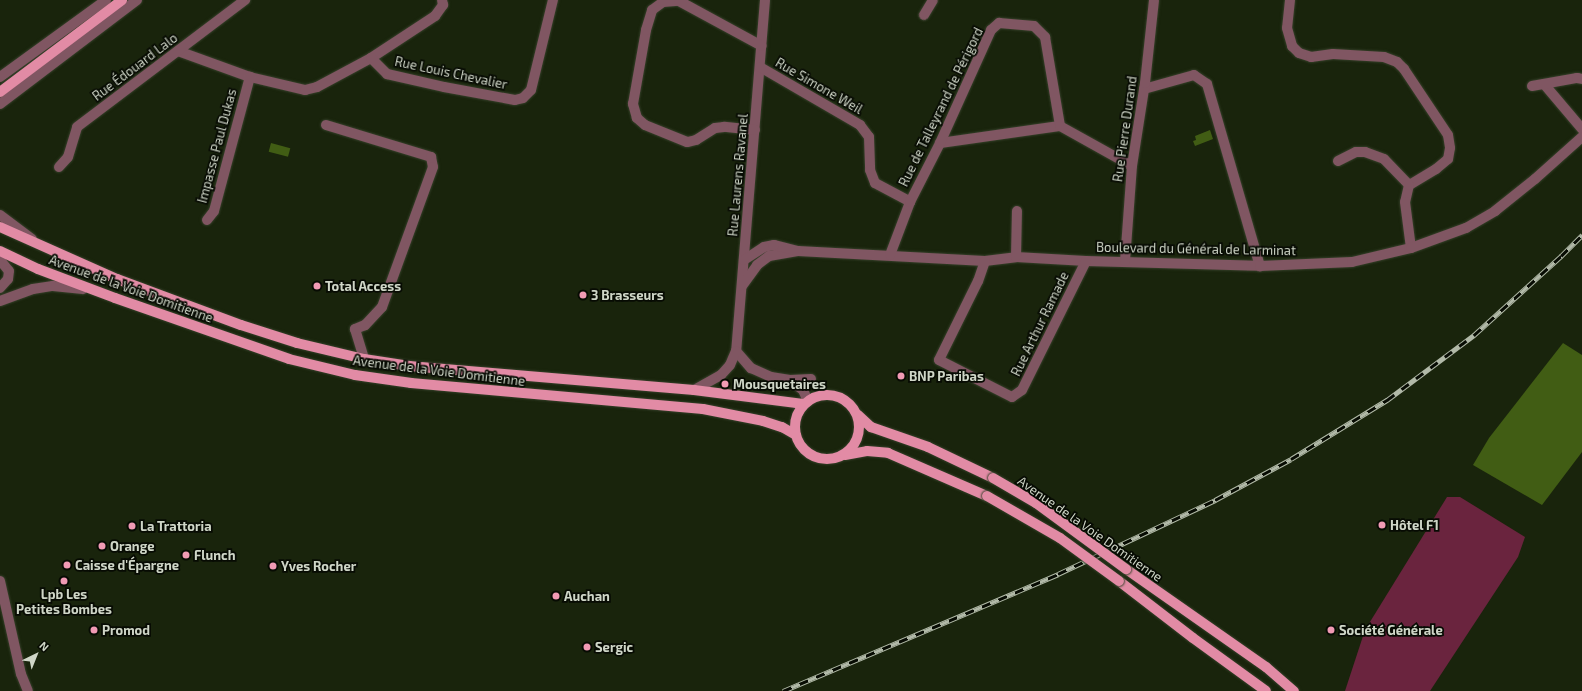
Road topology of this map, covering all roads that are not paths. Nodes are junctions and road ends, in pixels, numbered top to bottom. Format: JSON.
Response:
{"nodes":[{"id":1,"x":106,"y":0,"type":"edge"},
{"id":2,"x":122,"y":0,"type":"edge"},
{"id":3,"x":137,"y":0,"type":"edge"},
{"id":4,"x":244,"y":0,"type":"edge"},
{"id":5,"x":442,"y":0,"type":"edge"},
{"id":6,"x":553,"y":0,"type":"edge"},
{"id":7,"x":765,"y":0,"type":"edge"},
{"id":8,"x":933,"y":0,"type":"edge"},
{"id":9,"x":1154,"y":0,"type":"edge"},
{"id":10,"x":1290,"y":0,"type":"edge"},
{"id":11,"x":924,"y":16,"type":"dead end"},
{"id":12,"x":762,"y":46,"type":"junction"},
{"id":13,"x":178,"y":51,"type":"junction"},
{"id":14,"x":371,"y":58,"type":"junction"},
{"id":15,"x":760,"y":66,"type":"junction"},
{"id":16,"x":0,"y":77,"type":"edge"},
{"id":17,"x":250,"y":77,"type":"junction"},
{"id":18,"x":1582,"y":79,"type":"edge"},
{"id":19,"x":1544,"y":84,"type":"junction"},
{"id":20,"x":1532,"y":86,"type":"dead end"},
{"id":21,"x":1144,"y":89,"type":"junction"},
{"id":22,"x":0,"y":92,"type":"edge"},
{"id":23,"x":0,"y":104,"type":"edge"},
{"id":24,"x":326,"y":125,"type":"dead end"},
{"id":25,"x":1060,"y":126,"type":"junction"},
{"id":26,"x":1582,"y":129,"type":"edge"},
{"id":27,"x":755,"y":130,"type":"junction"},
{"id":28,"x":1582,"y":137,"type":"edge"},
{"id":29,"x":940,"y":143,"type":"junction"},
{"id":30,"x":1338,"y":161,"type":"dead end"},
{"id":31,"x":1132,"y":166,"type":"junction"},
{"id":32,"x":59,"y":167,"type":"dead end"},
{"id":33,"x":1409,"y":185,"type":"junction"},
{"id":34,"x":910,"y":202,"type":"junction"},
{"id":35,"x":1017,"y":211,"type":"dead end"},
{"id":36,"x":0,"y":215,"type":"edge"},
{"id":37,"x":207,"y":220,"type":"dead end"},
{"id":38,"x":0,"y":227,"type":"edge"},
{"id":39,"x":37,"y":243,"type":"junction"},
{"id":40,"x":1411,"y":248,"type":"junction"},
{"id":41,"x":0,"y":251,"type":"edge"},
{"id":42,"x":798,"y":251,"type":"junction"},
{"id":43,"x":890,"y":255,"type":"junction"},
{"id":44,"x":1016,"y":256,"type":"junction"},
{"id":45,"x":0,"y":260,"type":"edge"},
{"id":46,"x":744,"y":260,"type":"junction"},
{"id":47,"x":985,"y":261,"type":"junction"},
{"id":48,"x":1086,"y":261,"type":"junction"},
{"id":49,"x":1125,"y":261,"type":"junction"},
{"id":50,"x":1260,"y":266,"type":"junction"},
{"id":51,"x":742,"y":286,"type":"junction"},
{"id":52,"x":0,"y":288,"type":"edge"},
{"id":53,"x":115,"y":298,"type":"junction"},
{"id":54,"x":0,"y":301,"type":"edge"},
{"id":55,"x":736,"y":351,"type":"junction"},
{"id":56,"x":364,"y":359,"type":"junction"},
{"id":57,"x":811,"y":379,"type":"dead end"},
{"id":58,"x":790,"y":380,"type":"junction"},
{"id":59,"x":694,"y":390,"type":"junction"},
{"id":60,"x":805,"y":402,"type":"junction"},
{"id":61,"x":858,"y":415,"type":"junction"},
{"id":62,"x":796,"y":435,"type":"junction"},
{"id":63,"x":842,"y":456,"type":"junction"},
{"id":64,"x":0,"y":581,"type":"edge"},
{"id":65,"x":26,"y":691,"type":"edge"},
{"id":66,"x":1266,"y":691,"type":"edge"},
{"id":67,"x":1294,"y":691,"type":"edge"}],
"edges":[{"from":1,"to":16,"type":"street"},
{"from":2,"to":22,"type":"main road"},
{"from":3,"to":23,"type":"street"},
{"from":4,"to":13,"type":"street","name":"Rue Édouard Lalo"},
{"from":5,"to":14,"type":"street"},
{"from":6,"to":14,"type":"street","name":"Rue Louis Chevalier"},
{"from":7,"to":12,"type":"street","name":"Rue Laurens Ravanel"},
{"from":8,"to":11,"type":"street"},
{"from":9,"to":21,"type":"street","name":"Rue Pierre Durand"},
{"from":10,"to":33,"type":"street"},
{"from":12,"to":15,"type":"street","name":"Rue Laurens Ravanel"},
{"from":12,"to":27,"type":"street"},
{"from":13,"to":17,"type":"street"},
{"from":13,"to":32,"type":"street","name":"Rue Édouard Lalo"},
{"from":14,"to":17,"type":"street"},
{"from":15,"to":27,"type":"street","name":"Rue Laurens Ravanel"},
{"from":15,"to":34,"type":"street","name":"Rue Simone Weil"},
{"from":17,"to":37,"type":"street","name":"Impasse Paul Dukas"},
{"from":18,"to":19,"type":"street"},
{"from":19,"to":20,"type":"street"},
{"from":19,"to":26,"type":"street"},
{"from":21,"to":31,"type":"street","name":"Rue Pierre Durand"},
{"from":21,"to":50,"type":"street"},
{"from":24,"to":56,"type":"street"},
{"from":25,"to":29,"type":"street"},
{"from":25,"to":29,"type":"street","name":"Rue de Talleyrand de Périgord"},
{"from":25,"to":31,"type":"street"},
{"from":27,"to":46,"type":"street","name":"Rue Laurens Ravanel"},
{"from":28,"to":40,"type":"street","name":"Boulevard du Général de Larminat"},
{"from":29,"to":34,"type":"street","name":"Rue de Talleyrand de Périgord"},
{"from":30,"to":33,"type":"street"},
{"from":31,"to":49,"type":"street","name":"Rue Pierre Durand"},
{"from":33,"to":40,"type":"street"},
{"from":34,"to":43,"type":"street","name":"Rue de Talleyrand de Périgord"},
{"from":35,"to":44,"type":"street"},
{"from":36,"to":39,"type":"street","name":"Avenue de la Voie Domitienne"},
{"from":38,"to":39,"type":"main road","name":"Avenue de la Voie Domitienne"},
{"from":39,"to":56,"type":"main road","name":"Avenue de la Voie Domitienne"},
{"from":40,"to":50,"type":"street","name":"Boulevard du Général de Larminat"},
{"from":41,"to":53,"type":"main road","name":"Avenue de la Voie Domitienne"},
{"from":42,"to":43,"type":"street","name":"Boulevard du Général de Larminat"},
{"from":42,"to":46,"type":"street","name":"Boulevard du Général de Larminat"},
{"from":42,"to":51,"type":"street","name":"Boulevard du Général de Larminat"},
{"from":43,"to":47,"type":"street","name":"Boulevard du Général de Larminat"},
{"from":44,"to":47,"type":"street","name":"Boulevard du Général de Larminat"},
{"from":44,"to":48,"type":"street","name":"Boulevard du Général de Larminat"},
{"from":45,"to":52,"type":"street"},
{"from":46,"to":51,"type":"street","name":"Rue Laurens Ravanel"},
{"from":47,"to":48,"type":"street","name":"Rue Arthur Ramade"},
{"from":48,"to":49,"type":"street","name":"Boulevard du Général de Larminat"},
{"from":49,"to":50,"type":"street","name":"Boulevard du Général de Larminat"},
{"from":51,"to":55,"type":"street","name":"Rue Laurens Ravanel"},
{"from":53,"to":54,"type":"street"},
{"from":53,"to":62,"type":"main road","name":"Avenue de la Voie Domitienne"},
{"from":55,"to":58,"type":"street"},
{"from":55,"to":59,"type":"street","name":"Rue Laurens Ravanel"},
{"from":56,"to":59,"type":"main road","name":"Avenue de la Voie Domitienne"},
{"from":57,"to":58,"type":"street"},
{"from":58,"to":60,"type":"street"},
{"from":59,"to":60,"type":"main road","name":"Avenue de la Voie Domitienne"},
{"from":60,"to":61,"type":"main road"},
{"from":60,"to":62,"type":"main road"},
{"from":61,"to":63,"type":"main road"},
{"from":61,"to":67,"type":"main road","name":"Avenue de la Voie Domitienne","bridge":true},
{"from":62,"to":63,"type":"main road"},
{"from":63,"to":66,"type":"main road","name":"Avenue de la Voie Domitienne","bridge":true},
{"from":64,"to":65,"type":"street"}]}
